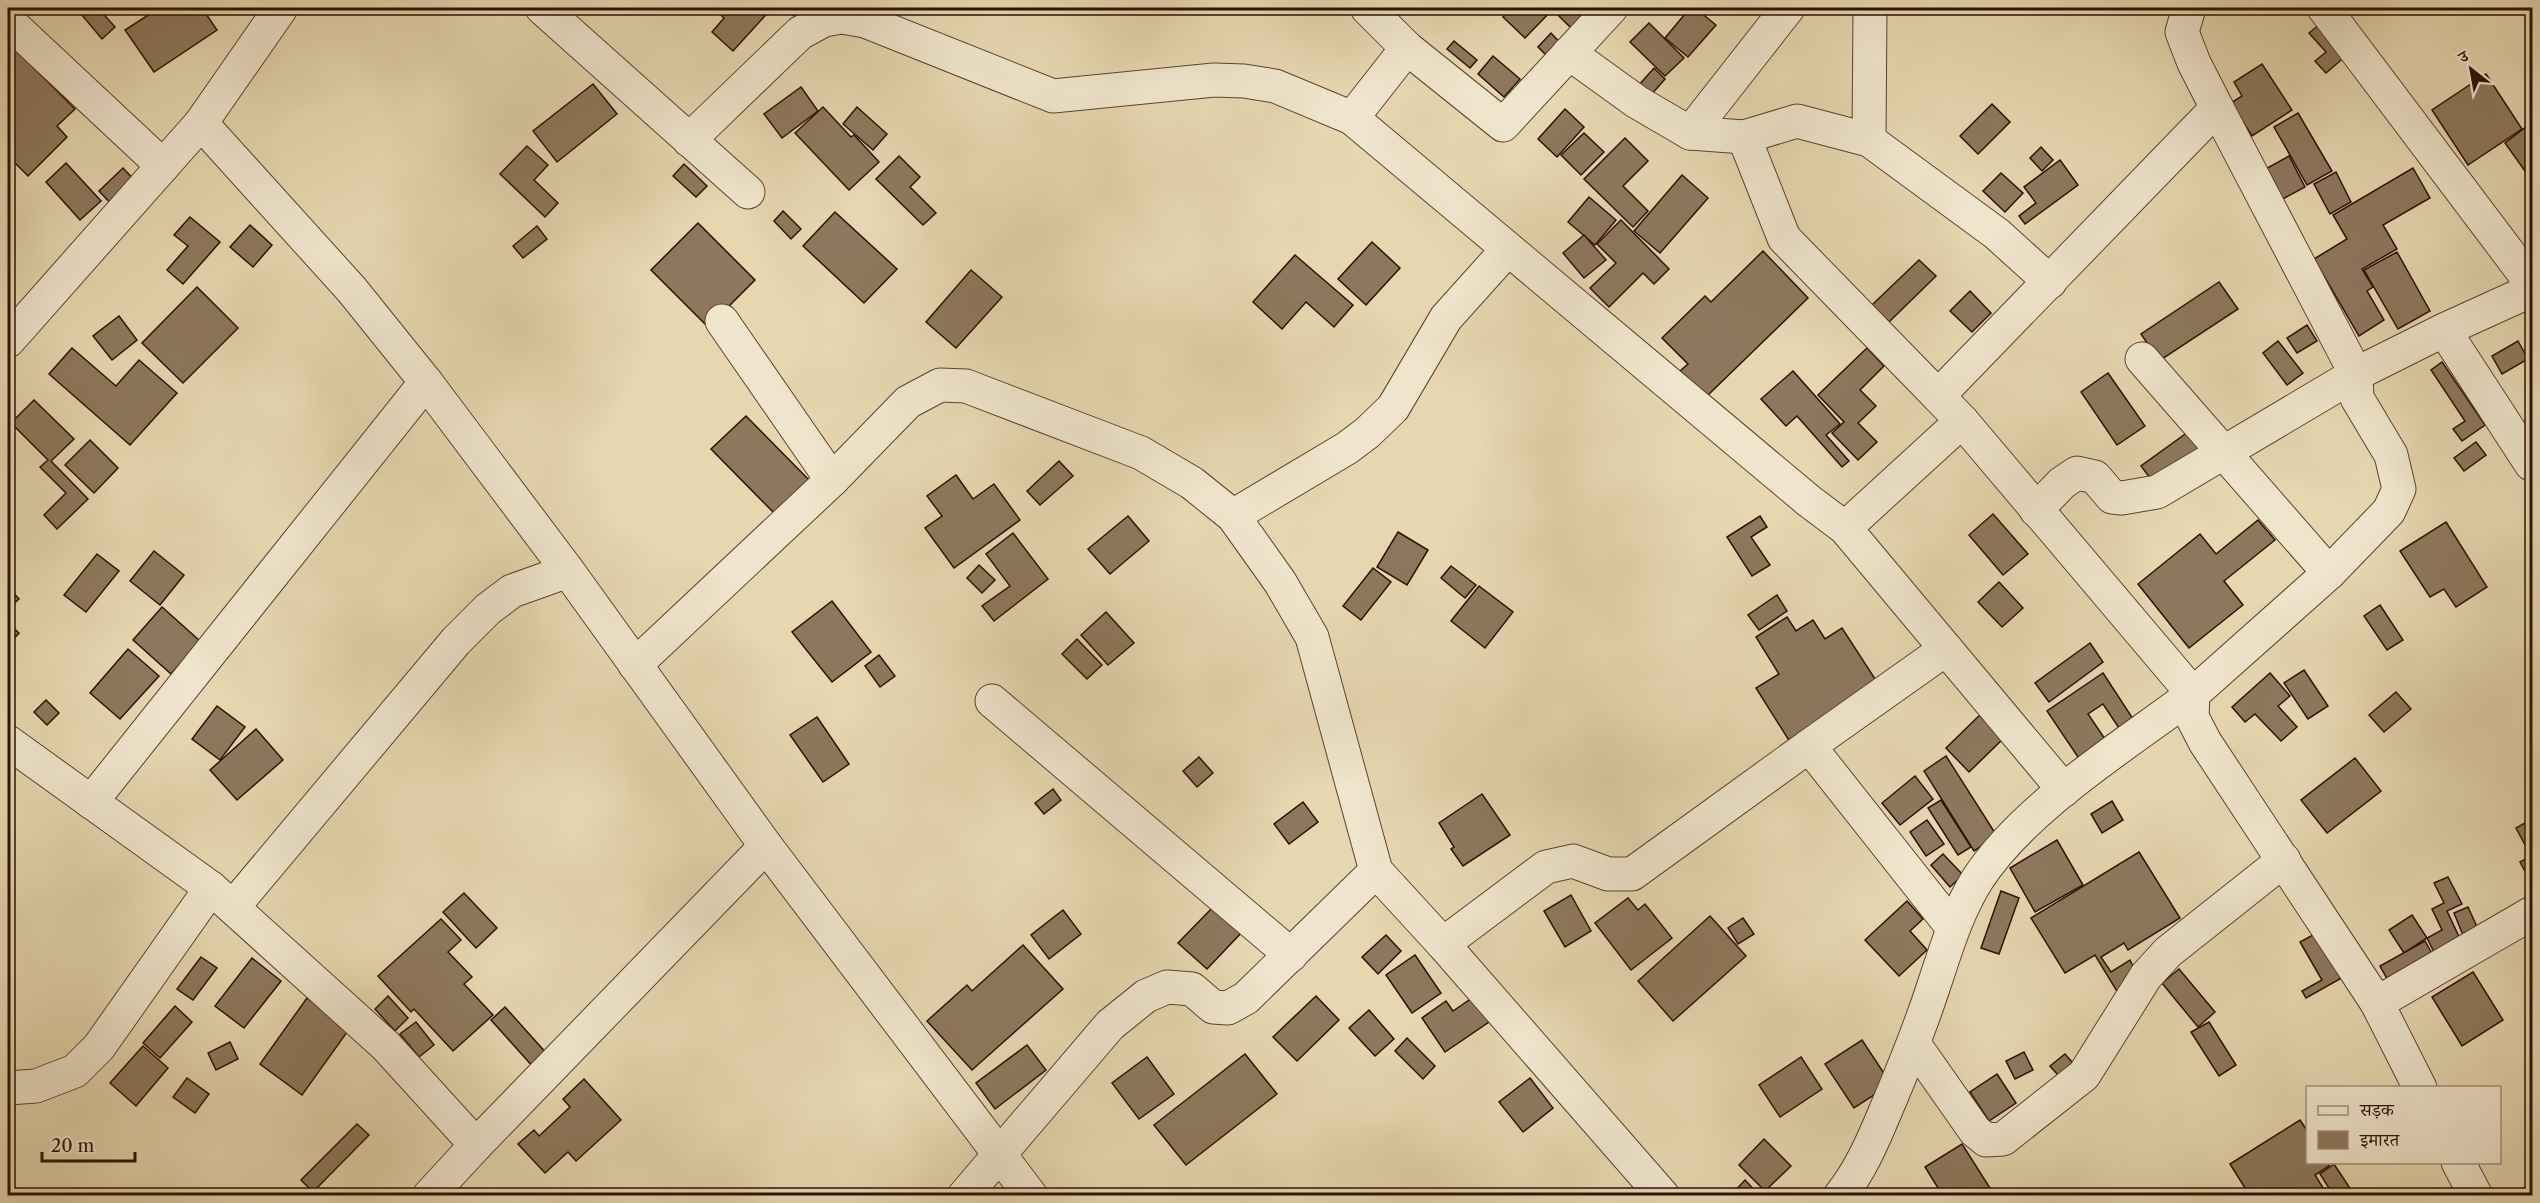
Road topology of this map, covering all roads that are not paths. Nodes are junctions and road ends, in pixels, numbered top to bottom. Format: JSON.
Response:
{"nodes":[{"id":1,"x":281,"y":8,"type":"edge"},
{"id":2,"x":542,"y":8,"type":"edge"},
{"id":3,"x":1611,"y":8,"type":"edge"},
{"id":4,"x":1788,"y":8,"type":"edge"},
{"id":5,"x":1870,"y":8,"type":"edge"},
{"id":6,"x":2189,"y":8,"type":"edge"},
{"id":7,"x":2324,"y":8,"type":"edge"},
{"id":8,"x":1374,"y":10,"type":"edge"},
{"id":9,"x":8,"y":21,"type":"edge"},
{"id":10,"x":1407,"y":48,"type":"junction"},
{"id":11,"x":1569,"y":53,"type":"junction"},
{"id":12,"x":2217,"y":108,"type":"junction"},
{"id":13,"x":1352,"y":118,"type":"junction"},
{"id":14,"x":201,"y":123,"type":"junction"},
{"id":15,"x":1690,"y":133,"type":"junction"},
{"id":16,"x":1744,"y":136,"type":"junction"},
{"id":17,"x":689,"y":140,"type":"junction"},
{"id":18,"x":1869,"y":140,"type":"junction"},
{"id":19,"x":163,"y":166,"type":"junction"},
{"id":20,"x":748,"y":192,"type":"dead end"},
{"id":21,"x":1508,"y":249,"type":"junction"},
{"id":22,"x":2050,"y":282,"type":"junction"},
{"id":23,"x":2532,"y":284,"type":"edge"},
{"id":24,"x":2532,"y":290,"type":"edge"},
{"id":25,"x":722,"y":321,"type":"dead end"},
{"id":26,"x":2444,"y":330,"type":"junction"},
{"id":27,"x":8,"y":341,"type":"edge"},
{"id":28,"x":2142,"y":359,"type":"dead end"},
{"id":29,"x":2356,"y":374,"type":"junction"},
{"id":30,"x":426,"y":382,"type":"junction"},
{"id":31,"x":1938,"y":396,"type":"junction"},
{"id":32,"x":1962,"y":421,"type":"junction"},
{"id":33,"x":2224,"y":452,"type":"junction"},
{"id":34,"x":2531,"y":464,"type":"dead end"},
{"id":35,"x":832,"y":480,"type":"junction"},
{"id":36,"x":2036,"y":510,"type":"junction"},
{"id":37,"x":1233,"y":516,"type":"junction"},
{"id":38,"x":1845,"y":528,"type":"junction"},
{"id":39,"x":568,"y":571,"type":"junction"},
{"id":40,"x":2329,"y":573,"type":"junction"},
{"id":41,"x":1947,"y":649,"type":"junction"},
{"id":42,"x":635,"y":665,"type":"junction"},
{"id":43,"x":2193,"y":694,"type":"junction"},
{"id":44,"x":992,"y":701,"type":"dead end"},
{"id":45,"x":8,"y":742,"type":"edge"},
{"id":46,"x":1809,"y":746,"type":"junction"},
{"id":47,"x":2064,"y":790,"type":"junction"},
{"id":48,"x":91,"y":802,"type":"junction"},
{"id":49,"x":766,"y":846,"type":"junction"},
{"id":50,"x":2284,"y":860,"type":"junction"},
{"id":51,"x":1376,"y":871,"type":"junction"},
{"id":52,"x":222,"y":897,"type":"junction"},
{"id":53,"x":2532,"y":913,"type":"edge"},
{"id":54,"x":1953,"y":928,"type":"junction"},
{"id":55,"x":1443,"y":944,"type":"junction"},
{"id":56,"x":1291,"y":955,"type":"junction"},
{"id":57,"x":2377,"y":1003,"type":"junction"},
{"id":58,"x":1914,"y":1044,"type":"junction"},
{"id":59,"x":2419,"y":1086,"type":"edge"},
{"id":60,"x":8,"y":1088,"type":"edge"},
{"id":61,"x":476,"y":1145,"type":"junction"},
{"id":62,"x":999,"y":1153,"type":"junction"},
{"id":63,"x":2459,"y":1164,"type":"edge"},
{"id":64,"x":1652,"y":1192,"type":"edge"},
{"id":65,"x":429,"y":1196,"type":"edge"},
{"id":66,"x":964,"y":1196,"type":"edge"},
{"id":67,"x":1031,"y":1196,"type":"edge"},
{"id":68,"x":1840,"y":1196,"type":"edge"},
{"id":69,"x":2476,"y":1196,"type":"edge"}],
"edges":[{"from":1,"to":14,"type":"street"},
{"from":2,"to":17,"type":"street"},
{"from":3,"to":11,"type":"street"},
{"from":4,"to":15,"type":"street"},
{"from":5,"to":18,"type":"street"},
{"from":6,"to":12,"type":"street"},
{"from":7,"to":23,"type":"street"},
{"from":8,"to":10,"type":"street"},
{"from":9,"to":19,"type":"street"},
{"from":10,"to":11,"type":"street"},
{"from":10,"to":13,"type":"street"},
{"from":11,"to":15,"type":"street"},
{"from":12,"to":22,"type":"street"},
{"from":12,"to":29,"type":"street"},
{"from":13,"to":17,"type":"street"},
{"from":13,"to":21,"type":"street"},
{"from":14,"to":19,"type":"street"},
{"from":14,"to":30,"type":"street"},
{"from":15,"to":16,"type":"street"},
{"from":16,"to":18,"type":"street"},
{"from":16,"to":31,"type":"street"},
{"from":17,"to":20,"type":"street"},
{"from":18,"to":22,"type":"street"},
{"from":19,"to":27,"type":"street"},
{"from":21,"to":37,"type":"street"},
{"from":21,"to":38,"type":"street"},
{"from":22,"to":31,"type":"street"},
{"from":24,"to":26,"type":"street"},
{"from":25,"to":35,"type":"street"},
{"from":26,"to":29,"type":"street"},
{"from":26,"to":34,"type":"street"},
{"from":28,"to":33,"type":"street"},
{"from":29,"to":33,"type":"street"},
{"from":29,"to":40,"type":"street"},
{"from":30,"to":39,"type":"street"},
{"from":30,"to":48,"type":"street"},
{"from":31,"to":32,"type":"street"},
{"from":32,"to":36,"type":"street"},
{"from":32,"to":38,"type":"street"},
{"from":33,"to":36,"type":"street"},
{"from":33,"to":40,"type":"street"},
{"from":35,"to":37,"type":"street"},
{"from":35,"to":42,"type":"street"},
{"from":36,"to":43,"type":"street"},
{"from":37,"to":51,"type":"street"},
{"from":38,"to":41,"type":"street"},
{"from":39,"to":42,"type":"street"},
{"from":39,"to":52,"type":"street"},
{"from":40,"to":43,"type":"street"},
{"from":41,"to":46,"type":"street"},
{"from":41,"to":47,"type":"street"},
{"from":42,"to":49,"type":"street"},
{"from":43,"to":47,"type":"street"},
{"from":43,"to":50,"type":"street"},
{"from":44,"to":56,"type":"street"},
{"from":45,"to":48,"type":"street"},
{"from":46,"to":54,"type":"street"},
{"from":46,"to":55,"type":"street"},
{"from":47,"to":54,"type":"street"},
{"from":48,"to":52,"type":"street"},
{"from":49,"to":61,"type":"street"},
{"from":49,"to":62,"type":"street"},
{"from":50,"to":57,"type":"street"},
{"from":50,"to":58,"type":"street"},
{"from":51,"to":55,"type":"street"},
{"from":51,"to":56,"type":"street"},
{"from":52,"to":60,"type":"street"},
{"from":52,"to":61,"type":"street"},
{"from":53,"to":57,"type":"street"},
{"from":54,"to":58,"type":"street"},
{"from":55,"to":64,"type":"street"},
{"from":56,"to":62,"type":"street"},
{"from":57,"to":59,"type":"street"},
{"from":58,"to":68,"type":"street"},
{"from":61,"to":65,"type":"street"},
{"from":62,"to":66,"type":"street"},
{"from":62,"to":67,"type":"street"},
{"from":63,"to":69,"type":"street"}]}
